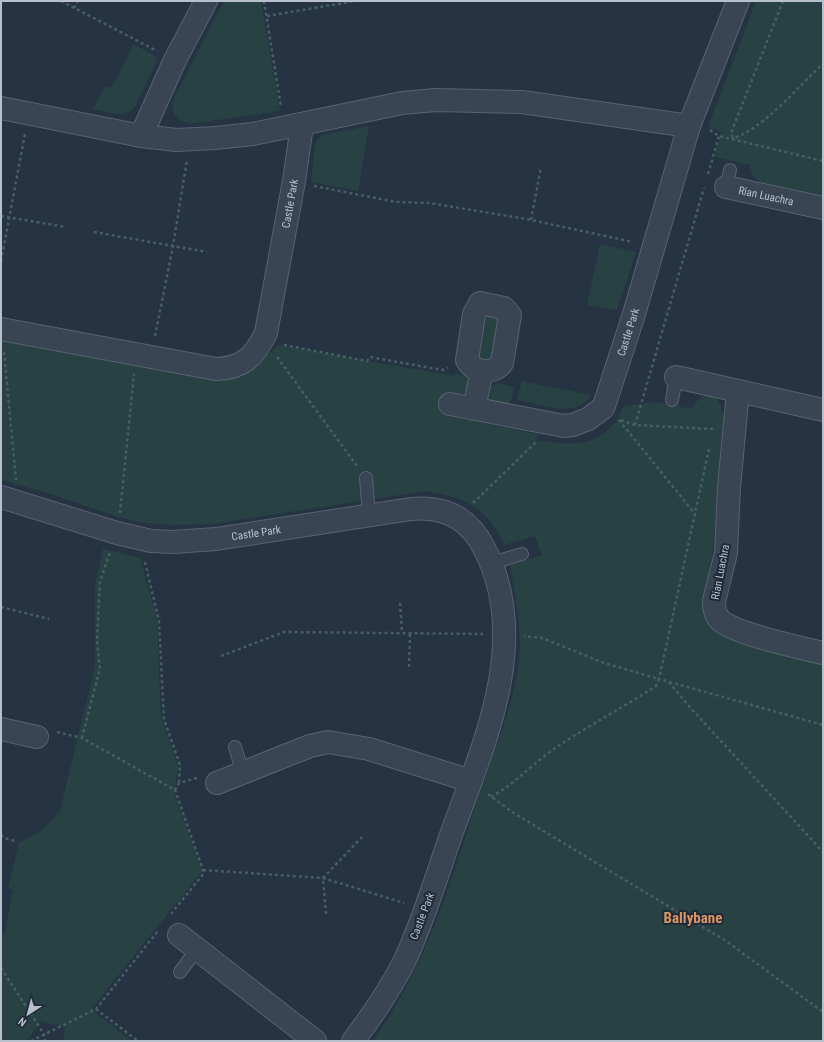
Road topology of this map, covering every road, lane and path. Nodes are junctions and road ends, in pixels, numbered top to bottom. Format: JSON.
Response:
{"nodes":[{"id":1,"x":61,"y":1,"type":"edge"},
{"id":2,"x":78,"y":1,"type":"edge"},
{"id":3,"x":206,"y":1,"type":"edge"},
{"id":4,"x":264,"y":1,"type":"edge"},
{"id":5,"x":355,"y":1,"type":"edge"},
{"id":6,"x":738,"y":1,"type":"edge"},
{"id":7,"x":782,"y":1,"type":"edge"},
{"id":8,"x":74,"y":8,"type":"junction"},
{"id":9,"x":267,"y":16,"type":"junction"},
{"id":10,"x":175,"y":60,"type":"junction"},
{"id":11,"x":823,"y":64,"type":"edge"},
{"id":12,"x":1,"y":108,"type":"edge"},
{"id":13,"x":29,"y":114,"type":"junction"},
{"id":14,"x":690,"y":122,"type":"junction"},
{"id":15,"x":293,"y":126,"type":"junction"},
{"id":16,"x":141,"y":136,"type":"junction"},
{"id":17,"x":719,"y":136,"type":"junction"},
{"id":18,"x":733,"y":138,"type":"junction"},
{"id":19,"x":191,"y":140,"type":"junction"},
{"id":20,"x":823,"y":161,"type":"edge"},
{"id":21,"x":541,"y":167,"type":"dead end"},
{"id":22,"x":728,"y":178,"type":"dead end"},
{"id":23,"x":294,"y":181,"type":"junction"},
{"id":24,"x":823,"y":208,"type":"edge"},
{"id":25,"x":1,"y":216,"type":"edge"},
{"id":26,"x":9,"y":218,"type":"junction"},
{"id":27,"x":531,"y":220,"type":"junction"},
{"id":28,"x":66,"y":228,"type":"dead end"},
{"id":29,"x":94,"y":232,"type":"dead end"},
{"id":30,"x":172,"y":246,"type":"junction"},
{"id":31,"x":654,"y":247,"type":"junction"},
{"id":32,"x":207,"y":252,"type":"dead end"},
{"id":33,"x":1,"y":261,"type":"edge"},
{"id":34,"x":1,"y":329,"type":"edge"},
{"id":35,"x":265,"y":341,"type":"junction"},
{"id":36,"x":150,"y":356,"type":"junction"},
{"id":37,"x":475,"y":367,"type":"joint"},
{"id":38,"x":676,"y":377,"type":"joint"},
{"id":39,"x":738,"y":391,"type":"junction"},
{"id":40,"x":672,"y":400,"type":"dead end"},
{"id":41,"x":450,"y":404,"type":"dead end"},
{"id":42,"x":474,"y":409,"type":"junction"},
{"id":43,"x":823,"y":410,"type":"edge"},
{"id":44,"x":610,"y":414,"type":"junction"},
{"id":45,"x":553,"y":425,"type":"junction"},
{"id":46,"x":635,"y":425,"type":"junction"},
{"id":47,"x":713,"y":429,"type":"dead end"},
{"id":48,"x":366,"y":478,"type":"joint"},
{"id":49,"x":9,"y":499,"type":"edge"},
{"id":50,"x":695,"y":514,"type":"dead end"},
{"id":51,"x":369,"y":516,"type":"junction"},
{"id":52,"x":458,"y":518,"type":"junction"},
{"id":53,"x":142,"y":539,"type":"junction"},
{"id":54,"x":522,"y":554,"type":"dead end"},
{"id":55,"x":492,"y":563,"type":"junction"},
{"id":56,"x":400,"y":603,"type":"dead end"},
{"id":57,"x":1,"y":607,"type":"edge"},
{"id":58,"x":49,"y":619,"type":"dead end"},
{"id":59,"x":503,"y":631,"type":"junction"},
{"id":60,"x":402,"y":632,"type":"junction"},
{"id":61,"x":410,"y":633,"type":"junction"},
{"id":62,"x":823,"y":653,"type":"edge"},
{"id":63,"x":221,"y":656,"type":"dead end"},
{"id":64,"x":409,"y":667,"type":"dead end"},
{"id":65,"x":669,"y":682,"type":"dead end"},
{"id":66,"x":1,"y":729,"type":"edge"},
{"id":67,"x":37,"y":737,"type":"joint"},
{"id":68,"x":235,"y":747,"type":"dead end"},
{"id":69,"x":243,"y":773,"type":"junction"},
{"id":70,"x":471,"y":780,"type":"junction"},
{"id":71,"x":179,"y":783,"type":"junction"},
{"id":72,"x":217,"y":783,"type":"joint"},
{"id":73,"x":175,"y":790,"type":"junction"},
{"id":74,"x":491,"y":797,"type":"junction"},
{"id":75,"x":1,"y":835,"type":"edge"},
{"id":76,"x":362,"y":837,"type":"dead end"},
{"id":77,"x":15,"y":841,"type":"dead end"},
{"id":78,"x":823,"y":852,"type":"edge"},
{"id":79,"x":203,"y":870,"type":"junction"},
{"id":80,"x":323,"y":878,"type":"junction"},
{"id":81,"x":426,"y":910,"type":"junction"},
{"id":82,"x":171,"y":914,"type":"junction"},
{"id":83,"x":326,"y":914,"type":"dead end"},
{"id":84,"x":169,"y":927,"type":"junction"},
{"id":85,"x":197,"y":949,"type":"junction"},
{"id":86,"x":1,"y":968,"type":"edge"},
{"id":87,"x":180,"y":972,"type":"dead end"},
{"id":88,"x":96,"y":1009,"type":"junction"},
{"id":89,"x":823,"y":1012,"type":"edge"},
{"id":90,"x":44,"y":1034,"type":"junction"},
{"id":91,"x":1,"y":1041,"type":"edge"},
{"id":92,"x":6,"y":1041,"type":"edge"},
{"id":93,"x":31,"y":1041,"type":"edge"},
{"id":94,"x":45,"y":1041,"type":"edge"},
{"id":95,"x":138,"y":1041,"type":"edge"},
{"id":96,"x":315,"y":1041,"type":"edge"},
{"id":97,"x":353,"y":1041,"type":"edge"}],
"edges":[{"from":1,"to":8,"type":"path"},
{"from":2,"to":8,"type":"path"},
{"from":3,"to":10,"type":"street"},
{"from":4,"to":9,"type":"path"},
{"from":5,"to":9,"type":"path"},
{"from":6,"to":14,"type":"street","name":"Castle Park"},
{"from":7,"to":18,"type":"path"},
{"from":8,"to":10,"type":"path"},
{"from":9,"to":15,"type":"path"},
{"from":10,"to":16,"type":"street"},
{"from":11,"to":18,"type":"path"},
{"from":12,"to":13,"type":"street"},
{"from":13,"to":16,"type":"street"},
{"from":13,"to":26,"type":"path"},
{"from":14,"to":15,"type":"street"},
{"from":14,"to":17,"type":"path"},
{"from":14,"to":31,"type":"street","name":"Castle Park"},
{"from":15,"to":19,"type":"street"},
{"from":15,"to":23,"type":"street","name":"Castle Park"},
{"from":16,"to":19,"type":"street"},
{"from":17,"to":18,"type":"path"},
{"from":17,"to":46,"type":"path"},
{"from":18,"to":20,"type":"path"},
{"from":19,"to":30,"type":"path"},
{"from":21,"to":27,"type":"path"},
{"from":22,"to":24,"type":"street","name":"Rian Luachra"},
{"from":23,"to":27,"type":"path"},
{"from":23,"to":35,"type":"street","name":"Castle Park"},
{"from":25,"to":26,"type":"path"},
{"from":26,"to":28,"type":"path"},
{"from":26,"to":33,"type":"path"},
{"from":27,"to":31,"type":"path"},
{"from":29,"to":30,"type":"path"},
{"from":30,"to":32,"type":"path"},
{"from":30,"to":36,"type":"path"},
{"from":31,"to":44,"type":"street","name":"Castle Park"},
{"from":34,"to":36,"type":"street","name":"Castle Park"},
{"from":34,"to":49,"type":"path"},
{"from":35,"to":36,"type":"street","name":"Castle Park"},
{"from":35,"to":37,"type":"path"},
{"from":35,"to":48,"type":"path"},
{"from":37,"to":42,"type":"street"},
{"from":38,"to":39,"type":"street"},
{"from":38,"to":40,"type":"lane"},
{"from":39,"to":43,"type":"street"},
{"from":39,"to":62,"type":"street","name":"Rian Luachra"},
{"from":41,"to":42,"type":"street"},
{"from":42,"to":45,"type":"street"},
{"from":44,"to":45,"type":"street"},
{"from":44,"to":46,"type":"path"},
{"from":44,"to":50,"type":"path"},
{"from":45,"to":52,"type":"path"},
{"from":46,"to":47,"type":"path"},
{"from":48,"to":51,"type":"lane"},
{"from":49,"to":53,"type":"street","name":"Castle Park"},
{"from":51,"to":52,"type":"street","name":"Castle Park"},
{"from":51,"to":53,"type":"street","name":"Castle Park"},
{"from":52,"to":55,"type":"street","name":"Castle Park"},
{"from":53,"to":71,"type":"path"},
{"from":54,"to":55,"type":"lane"},
{"from":55,"to":59,"type":"street","name":"Castle Park"},
{"from":56,"to":60,"type":"path"},
{"from":57,"to":58,"type":"path"},
{"from":59,"to":61,"type":"path"},
{"from":59,"to":70,"type":"street","name":"Castle Park"},
{"from":59,"to":74,"type":"path"},
{"from":60,"to":61,"type":"path"},
{"from":60,"to":63,"type":"path"},
{"from":61,"to":64,"type":"path"},
{"from":65,"to":78,"type":"path"},
{"from":66,"to":67,"type":"street"},
{"from":67,"to":73,"type":"path"},
{"from":68,"to":69,"type":"lane"},
{"from":69,"to":70,"type":"street"},
{"from":69,"to":72,"type":"street"},
{"from":70,"to":74,"type":"path"},
{"from":70,"to":81,"type":"street","name":"Castle Park"},
{"from":71,"to":72,"type":"path"},
{"from":71,"to":73,"type":"path"},
{"from":73,"to":79,"type":"path"},
{"from":74,"to":89,"type":"path"},
{"from":75,"to":77,"type":"path"},
{"from":76,"to":80,"type":"path"},
{"from":79,"to":80,"type":"path"},
{"from":79,"to":82,"type":"path"},
{"from":80,"to":81,"type":"path"},
{"from":80,"to":83,"type":"path"},
{"from":81,"to":97,"type":"street","name":"Castle Park"},
{"from":82,"to":84,"type":"path"},
{"from":82,"to":84,"type":"path"},
{"from":84,"to":85,"type":"street"},
{"from":84,"to":88,"type":"path"},
{"from":85,"to":87,"type":"lane"},
{"from":85,"to":96,"type":"street"},
{"from":86,"to":90,"type":"path"},
{"from":88,"to":90,"type":"path"},
{"from":88,"to":95,"type":"path"},
{"from":90,"to":93,"type":"path"},
{"from":90,"to":94,"type":"path"},
{"from":91,"to":92,"type":"path"}]}
